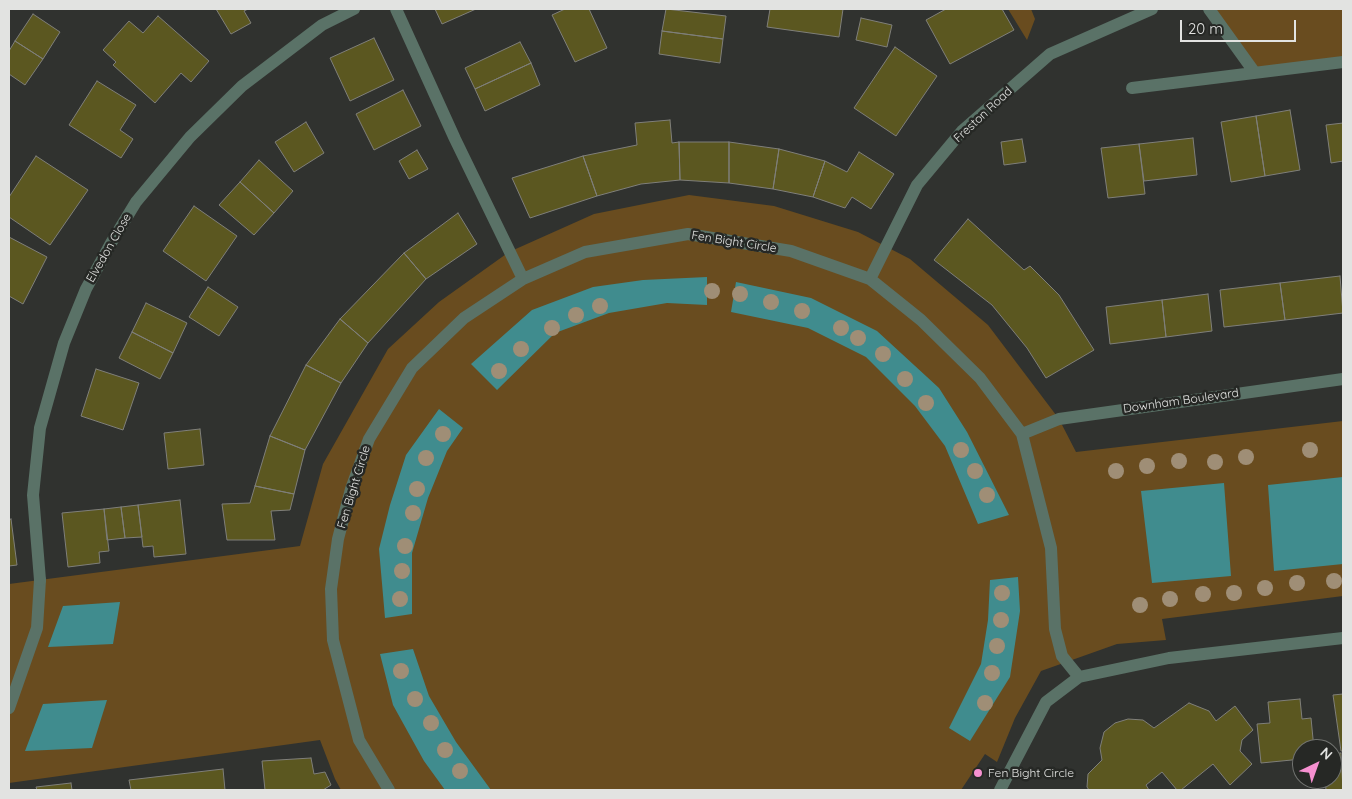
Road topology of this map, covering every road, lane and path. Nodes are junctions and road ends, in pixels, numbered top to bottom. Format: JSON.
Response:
{"nodes":[{"id":1,"x":354,"y":9,"type":"edge"},
{"id":2,"x":396,"y":9,"type":"edge"},
{"id":3,"x":1152,"y":9,"type":"edge"},
{"id":4,"x":1209,"y":9,"type":"edge"},
{"id":5,"x":1343,"y":62,"type":"edge"},
{"id":6,"x":1255,"y":73,"type":"junction"},
{"id":7,"x":1132,"y":88,"type":"dead end"},
{"id":8,"x":523,"y":279,"type":"junction"},
{"id":9,"x":870,"y":279,"type":"junction"},
{"id":10,"x":1343,"y":379,"type":"edge"},
{"id":11,"x":1022,"y":434,"type":"junction"},
{"id":12,"x":1343,"y":638,"type":"edge"},
{"id":13,"x":1079,"y":677,"type":"junction"},
{"id":14,"x":9,"y":708,"type":"edge"},
{"id":15,"x":389,"y":790,"type":"edge"},
{"id":16,"x":1000,"y":790,"type":"edge"}],
"edges":[{"from":1,"to":14,"type":"street","name":"Elvedon Close"},
{"from":2,"to":8,"type":"street"},
{"from":3,"to":9,"type":"street","name":"Freston Road"},
{"from":4,"to":6,"type":"street"},
{"from":5,"to":6,"type":"street"},
{"from":6,"to":7,"type":"street"},
{"from":8,"to":9,"type":"street","name":"Fen Bight Circle"},
{"from":8,"to":15,"type":"street","name":"Fen Bight Circle"},
{"from":9,"to":11,"type":"street","name":"Fen Bight Circle"},
{"from":10,"to":11,"type":"street","name":"Downham Boulevard"},
{"from":11,"to":13,"type":"street","name":"Fen Bight Circle"},
{"from":12,"to":13,"type":"street"},
{"from":13,"to":16,"type":"street"}]}
